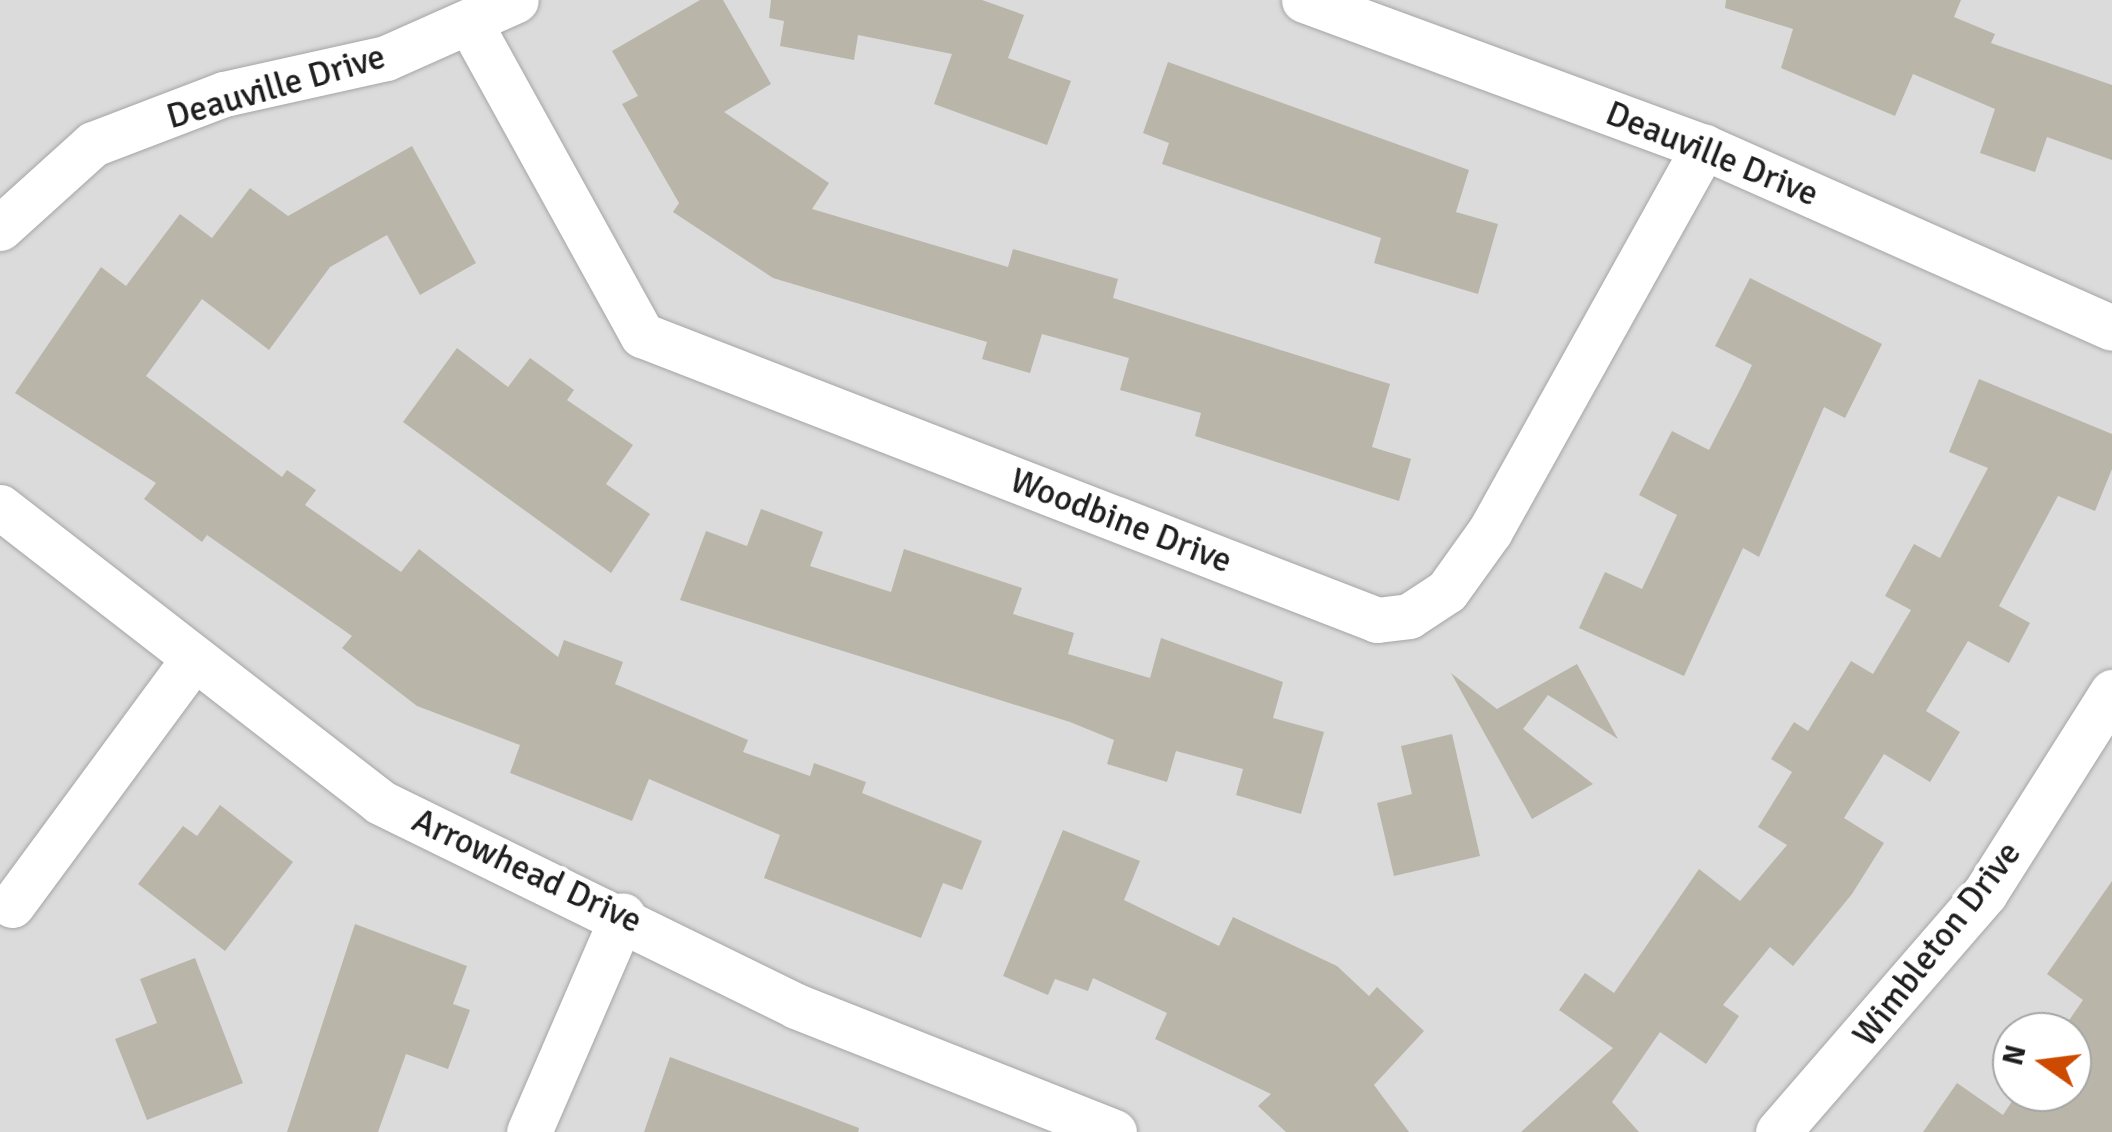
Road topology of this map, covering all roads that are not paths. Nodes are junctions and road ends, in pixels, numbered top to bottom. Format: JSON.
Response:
{"nodes":[{"id":1,"x":516,"y":0,"type":"edge"},
{"id":2,"x":1304,"y":0,"type":"edge"},
{"id":3,"x":472,"y":27,"type":"junction"},
{"id":4,"x":1704,"y":147,"type":"junction"},
{"id":5,"x":0,"y":228,"type":"edge"},
{"id":6,"x":2112,"y":328,"type":"edge"},
{"id":7,"x":0,"y":508,"type":"edge"},
{"id":8,"x":190,"y":662,"type":"junction"},
{"id":9,"x":2112,"y":692,"type":"edge"},
{"id":10,"x":12,"y":906,"type":"dead end"},
{"id":11,"x":623,"y":915,"type":"junction"},
{"id":12,"x":529,"y":1132,"type":"edge"},
{"id":13,"x":1114,"y":1132,"type":"edge"},
{"id":14,"x":1778,"y":1132,"type":"edge"}],
"edges":[{"from":1,"to":3,"type":"street","name":"Deauville Drive"},
{"from":2,"to":4,"type":"street","name":"Deauville Drive"},
{"from":3,"to":4,"type":"street","name":"Woodbine Drive"},
{"from":3,"to":5,"type":"street","name":"Deauville Drive"},
{"from":4,"to":6,"type":"street","name":"Deauville Drive"},
{"from":7,"to":8,"type":"street","name":"Arrowhead Drive"},
{"from":8,"to":10,"type":"street"},
{"from":8,"to":11,"type":"street","name":"Arrowhead Drive"},
{"from":9,"to":14,"type":"street","name":"Wimbleton Drive"},
{"from":11,"to":12,"type":"street"},
{"from":11,"to":13,"type":"street","name":"Arrowhead Drive"}]}
